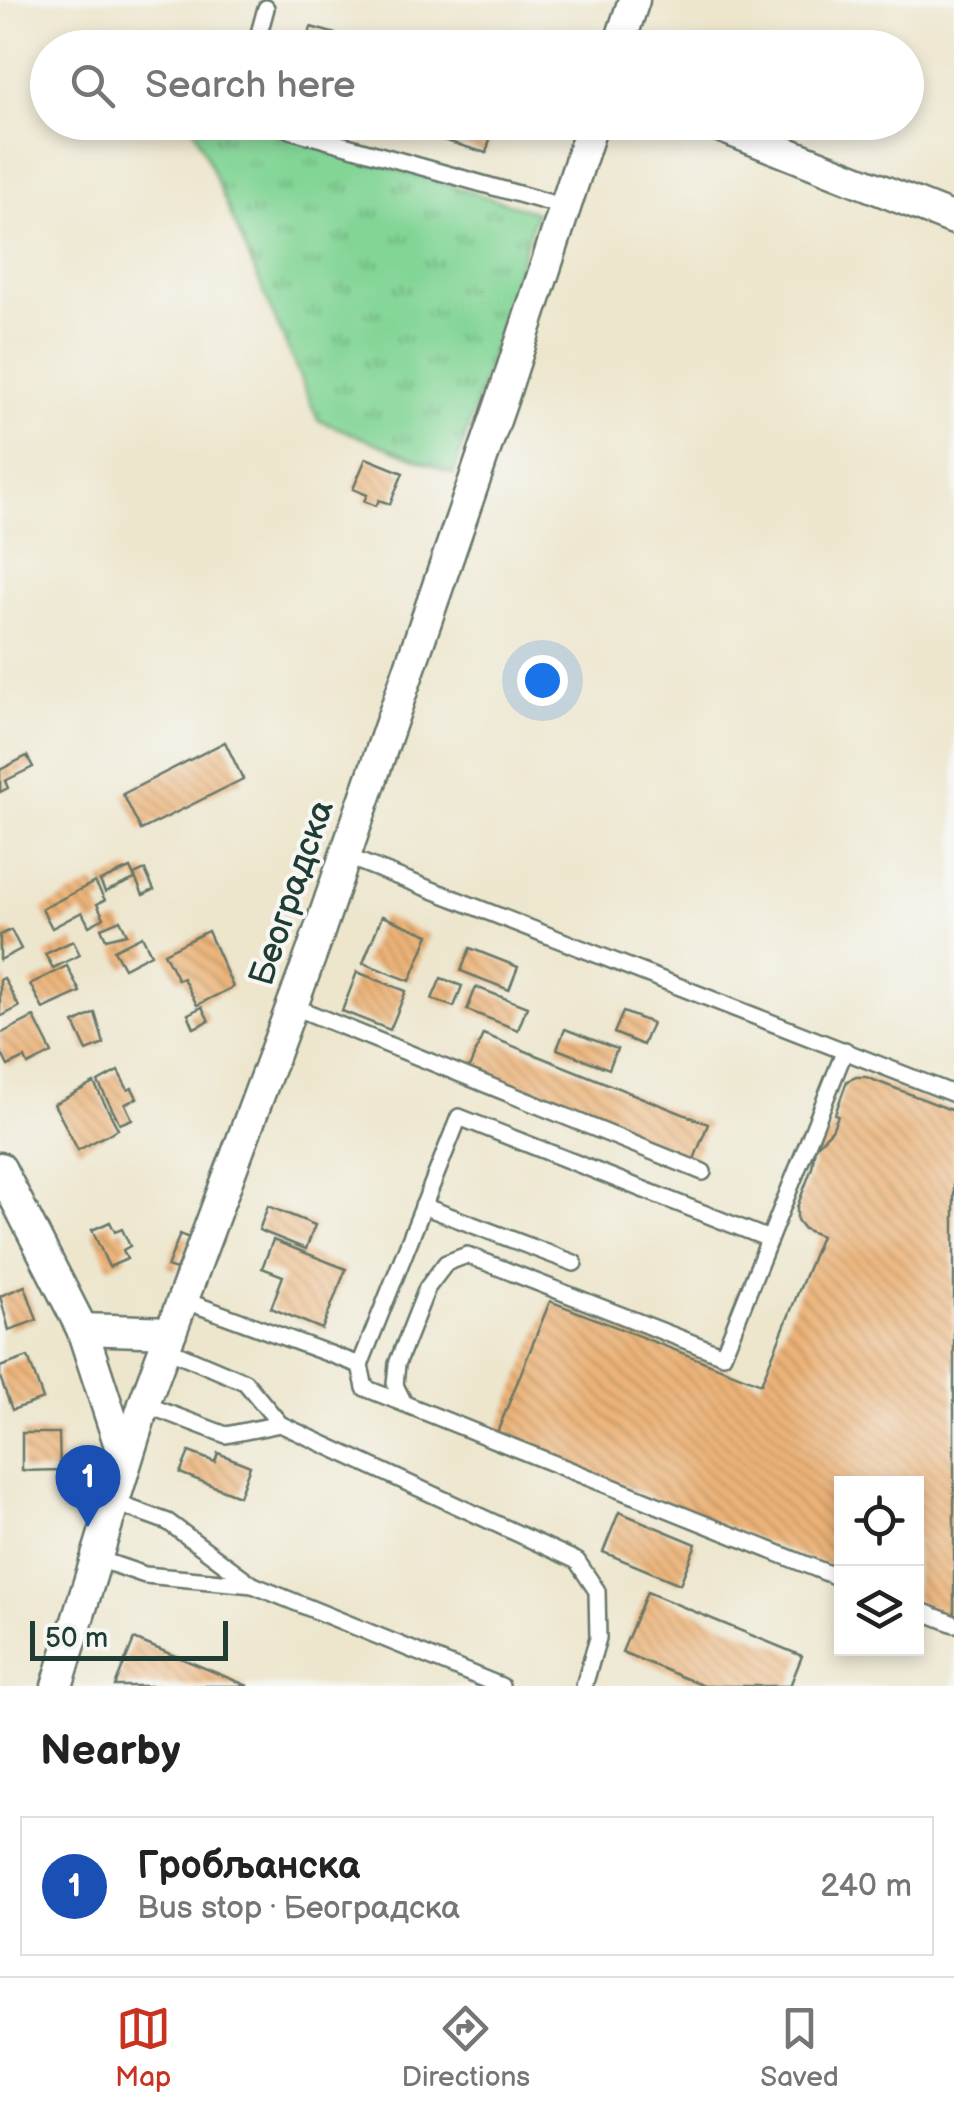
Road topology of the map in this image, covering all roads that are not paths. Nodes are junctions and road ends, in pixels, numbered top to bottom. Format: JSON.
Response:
{"nodes":[{"id":1,"x":634,"y":0,"type":"edge"},
{"id":2,"x":266,"y":8,"type":"dead end"},
{"id":3,"x":260,"y":30,"type":"edge"},
{"id":4,"x":624,"y":30,"type":"edge"},
{"id":5,"x":326,"y":140,"type":"edge"},
{"id":6,"x":587,"y":140,"type":"edge"},
{"id":7,"x":754,"y":140,"type":"edge"},
{"id":8,"x":565,"y":207,"type":"junction"},
{"id":9,"x":954,"y":219,"type":"edge"},
{"id":10,"x":345,"y":856,"type":"junction"},
{"id":11,"x":292,"y":1006,"type":"junction"},
{"id":12,"x":845,"y":1050,"type":"junction"},
{"id":13,"x":954,"y":1094,"type":"edge"},
{"id":14,"x":0,"y":1168,"type":"edge"},
{"id":15,"x":703,"y":1172,"type":"dead end"},
{"id":16,"x":423,"y":1206,"type":"junction"},
{"id":17,"x":769,"y":1239,"type":"junction"},
{"id":18,"x":574,"y":1263,"type":"dead end"},
{"id":19,"x":183,"y":1300,"type":"junction"},
{"id":20,"x":82,"y":1329,"type":"junction"},
{"id":21,"x":168,"y":1340,"type":"junction"},
{"id":22,"x":360,"y":1365,"type":"junction"},
{"id":23,"x":404,"y":1403,"type":"junction"},
{"id":24,"x":144,"y":1404,"type":"junction"},
{"id":25,"x":280,"y":1424,"type":"junction"},
{"id":26,"x":125,"y":1461,"type":"junction"},
{"id":27,"x":112,"y":1502,"type":"junction"},
{"id":28,"x":96,"y":1558,"type":"junction"},
{"id":29,"x":834,"y":1575,"type":"edge"},
{"id":30,"x":253,"y":1585,"type":"junction"},
{"id":31,"x":924,"y":1612,"type":"edge"},
{"id":32,"x":954,"y":1624,"type":"edge"},
{"id":33,"x":57,"y":1686,"type":"edge"},
{"id":34,"x":501,"y":1686,"type":"edge"},
{"id":35,"x":584,"y":1686,"type":"edge"}],
"edges":[{"from":1,"to":4,"type":"street"},
{"from":2,"to":3,"type":"lane"},
{"from":5,"to":8,"type":"lane"},
{"from":6,"to":8,"type":"street","name":"Београдска"},
{"from":7,"to":9,"type":"street"},
{"from":8,"to":10,"type":"street","name":"Београдска"},
{"from":10,"to":11,"type":"street","name":"Београдска"},
{"from":10,"to":12,"type":"lane"},
{"from":11,"to":15,"type":"lane"},
{"from":11,"to":19,"type":"street","name":"Београдска"},
{"from":12,"to":13,"type":"lane"},
{"from":12,"to":17,"type":"lane"},
{"from":14,"to":20,"type":"street"},
{"from":16,"to":17,"type":"lane"},
{"from":16,"to":18,"type":"lane"},
{"from":16,"to":22,"type":"lane"},
{"from":17,"to":23,"type":"lane"},
{"from":19,"to":21,"type":"street","name":"Београдска"},
{"from":19,"to":22,"type":"lane"},
{"from":20,"to":21,"type":"street"},
{"from":20,"to":26,"type":"street"},
{"from":21,"to":24,"type":"street","name":"Београдска"},
{"from":21,"to":25,"type":"lane"},
{"from":22,"to":23,"type":"lane"},
{"from":23,"to":29,"type":"lane"},
{"from":24,"to":25,"type":"lane"},
{"from":24,"to":26,"type":"street","name":"Београдска"},
{"from":25,"to":35,"type":"lane"},
{"from":26,"to":27,"type":"street","name":"Београдска"},
{"from":27,"to":28,"type":"street","name":"Београдска"},
{"from":27,"to":30,"type":"lane"},
{"from":28,"to":30,"type":"lane"},
{"from":28,"to":33,"type":"street","name":"Београдска"},
{"from":30,"to":34,"type":"lane"},
{"from":31,"to":32,"type":"lane"}]}
